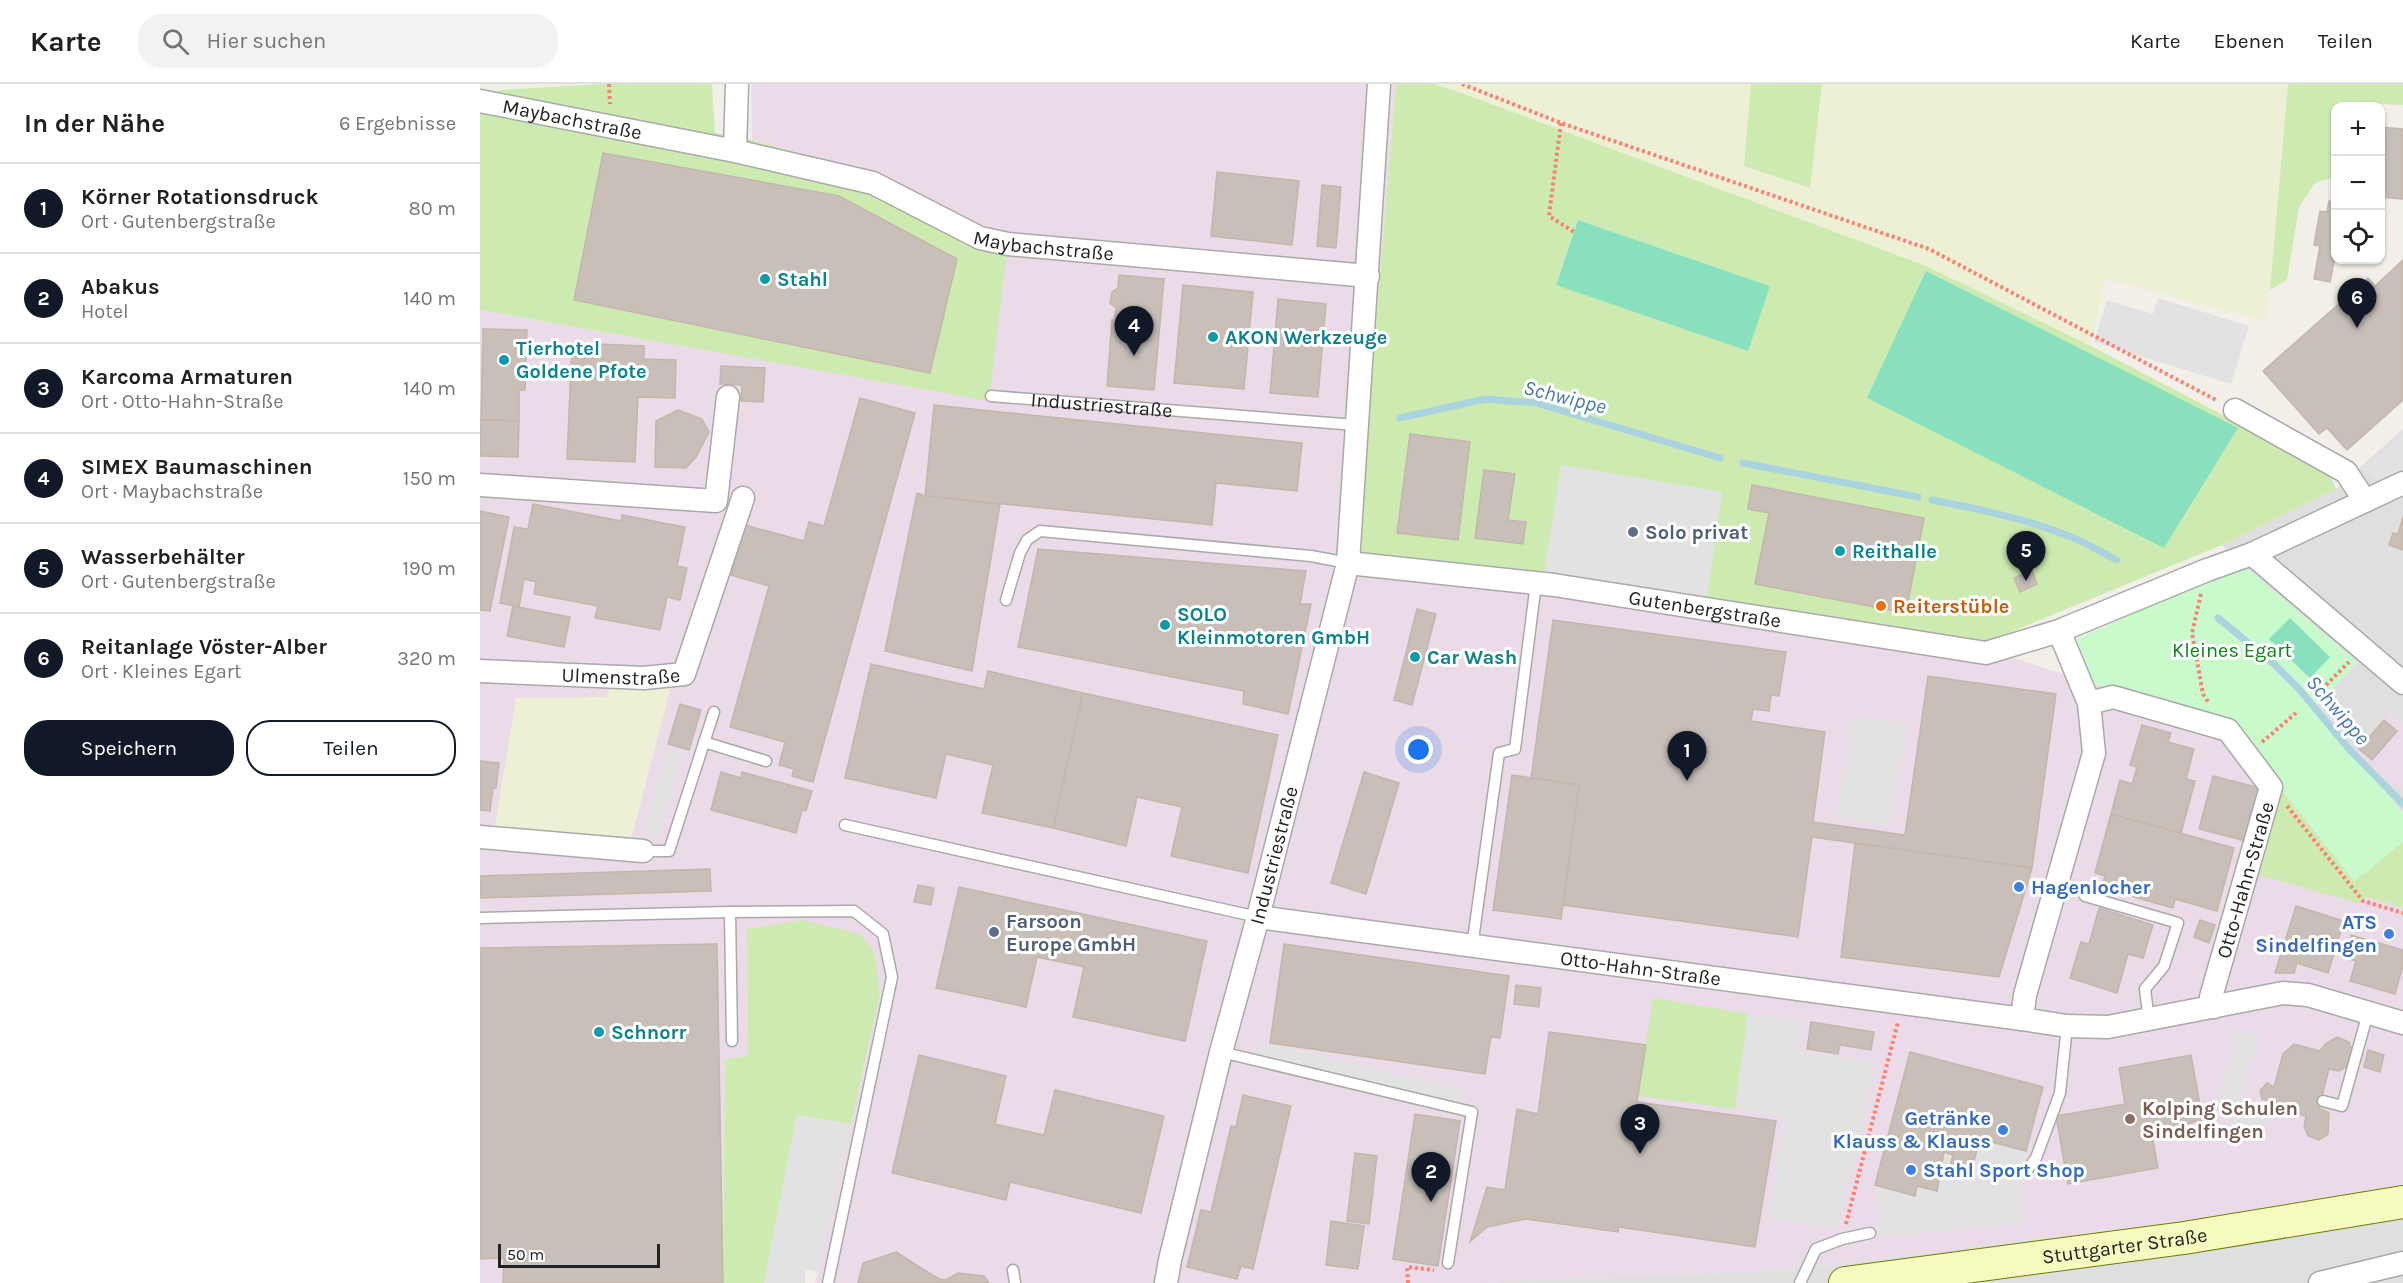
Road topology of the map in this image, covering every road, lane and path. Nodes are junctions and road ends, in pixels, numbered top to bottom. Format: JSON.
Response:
{"nodes":[{"id":1,"x":737,"y":84,"type":"edge"},
{"id":2,"x":1379,"y":84,"type":"edge"},
{"id":3,"x":1462,"y":84,"type":"edge"},
{"id":4,"x":480,"y":101,"type":"edge"},
{"id":5,"x":1562,"y":123,"type":"junction"},
{"id":6,"x":735,"y":152,"type":"junction"},
{"id":7,"x":1574,"y":232,"type":"dead end"},
{"id":8,"x":1368,"y":276,"type":"junction"},
{"id":9,"x":991,"y":396,"type":"dead end"},
{"id":10,"x":728,"y":397,"type":"dead end"},
{"id":11,"x":2235,"y":410,"type":"joint"},
{"id":12,"x":1356,"y":425,"type":"junction"},
{"id":13,"x":2403,"y":483,"type":"edge"},
{"id":14,"x":480,"y":485,"type":"edge"},
{"id":15,"x":743,"y":498,"type":"dead end"},
{"id":16,"x":2366,"y":501,"type":"junction"},
{"id":17,"x":2252,"y":555,"type":"junction"},
{"id":18,"x":1348,"y":563,"type":"junction"},
{"id":19,"x":2207,"y":570,"type":"junction"},
{"id":20,"x":1536,"y":583,"type":"junction"},
{"id":21,"x":1006,"y":600,"type":"dead end"},
{"id":22,"x":2059,"y":632,"type":"junction"},
{"id":23,"x":2362,"y":649,"type":"junction"},
{"id":24,"x":480,"y":670,"type":"edge"},
{"id":25,"x":2403,"y":683,"type":"edge"},
{"id":26,"x":2326,"y":685,"type":"dead end"},
{"id":27,"x":2090,"y":703,"type":"junction"},
{"id":28,"x":714,"y":712,"type":"dead end"},
{"id":29,"x":2296,"y":713,"type":"dead end"},
{"id":30,"x":2228,"y":730,"type":"junction"},
{"id":31,"x":704,"y":742,"type":"junction"},
{"id":32,"x":2247,"y":755,"type":"junction"},
{"id":33,"x":766,"y":760,"type":"dead end"},
{"id":34,"x":2271,"y":787,"type":"junction"},
{"id":35,"x":845,"y":825,"type":"dead end"},
{"id":36,"x":480,"y":837,"type":"edge"},
{"id":37,"x":643,"y":851,"type":"joint"},
{"id":38,"x":2085,"y":896,"type":"dead end"},
{"id":39,"x":730,"y":912,"type":"junction"},
{"id":40,"x":2403,"y":913,"type":"edge"},
{"id":41,"x":1258,"y":917,"type":"junction"},
{"id":42,"x":480,"y":918,"type":"edge"},
{"id":43,"x":1472,"y":947,"type":"junction"},
{"id":44,"x":1902,"y":1004,"type":"junction"},
{"id":45,"x":2214,"y":1007,"type":"junction"},
{"id":46,"x":2368,"y":1013,"type":"junction"},
{"id":47,"x":2022,"y":1019,"type":"junction"},
{"id":48,"x":2149,"y":1020,"type":"junction"},
{"id":49,"x":2403,"y":1023,"type":"edge"},
{"id":50,"x":2067,"y":1026,"type":"junction"},
{"id":51,"x":732,"y":1041,"type":"dead end"},
{"id":52,"x":1221,"y":1052,"type":"junction"},
{"id":53,"x":2323,"y":1101,"type":"dead end"},
{"id":54,"x":2026,"y":1172,"type":"dead end"},
{"id":55,"x":2403,"y":1202,"type":"edge"},
{"id":56,"x":1870,"y":1233,"type":"dead end"},
{"id":57,"x":1842,"y":1239,"type":"junction"},
{"id":58,"x":1448,"y":1263,"type":"joint"},
{"id":59,"x":2403,"y":1263,"type":"edge"},
{"id":60,"x":1013,"y":1270,"type":"dead end"},
{"id":61,"x":828,"y":1283,"type":"edge"},
{"id":62,"x":1015,"y":1283,"type":"edge"},
{"id":63,"x":1166,"y":1283,"type":"edge"},
{"id":64,"x":1408,"y":1283,"type":"edge"},
{"id":65,"x":1800,"y":1283,"type":"edge"},
{"id":66,"x":1845,"y":1283,"type":"edge"},
{"id":67,"x":2320,"y":1283,"type":"edge"},
{"id":68,"x":2327,"y":1283,"type":"edge"}],
"edges":[{"from":1,"to":6,"type":"street"},
{"from":2,"to":8,"type":"street","name":"Industriestraße"},
{"from":3,"to":5,"type":"path"},
{"from":4,"to":6,"type":"street","name":"Maybachstraße"},
{"from":5,"to":7,"type":"path"},
{"from":5,"to":11,"type":"path"},
{"from":6,"to":8,"type":"street","name":"Maybachstraße"},
{"from":8,"to":12,"type":"street","name":"Industriestraße"},
{"from":9,"to":12,"type":"lane","name":"Industriestraße"},
{"from":10,"to":14,"type":"street"},
{"from":11,"to":16,"type":"street"},
{"from":12,"to":18,"type":"street","name":"Industriestraße"},
{"from":13,"to":16,"type":"street"},
{"from":15,"to":24,"type":"street","name":"Ulmenstraße"},
{"from":16,"to":17,"type":"street"},
{"from":17,"to":19,"type":"street"},
{"from":17,"to":23,"type":"street"},
{"from":18,"to":20,"type":"street","name":"Gutenbergstraße"},
{"from":18,"to":21,"type":"lane"},
{"from":18,"to":41,"type":"street","name":"Industriestraße"},
{"from":19,"to":22,"type":"street"},
{"from":19,"to":30,"type":"path"},
{"from":20,"to":22,"type":"street","name":"Gutenbergstraße"},
{"from":20,"to":43,"type":"lane"},
{"from":22,"to":27,"type":"street"},
{"from":23,"to":25,"type":"street"},
{"from":23,"to":26,"type":"path"},
{"from":27,"to":30,"type":"street"},
{"from":27,"to":47,"type":"street"},
{"from":28,"to":31,"type":"lane"},
{"from":29,"to":32,"type":"path"},
{"from":30,"to":32,"type":"street","name":"Otto-Hahn-Straße"},
{"from":31,"to":33,"type":"lane"},
{"from":31,"to":37,"type":"lane"},
{"from":32,"to":34,"type":"street","name":"Otto-Hahn-Straße"},
{"from":34,"to":40,"type":"path"},
{"from":34,"to":45,"type":"street","name":"Otto-Hahn-Straße"},
{"from":35,"to":41,"type":"lane"},
{"from":36,"to":37,"type":"street"},
{"from":38,"to":48,"type":"lane"},
{"from":39,"to":42,"type":"lane"},
{"from":39,"to":51,"type":"lane"},
{"from":39,"to":61,"type":"lane"},
{"from":41,"to":43,"type":"street","name":"Otto-Hahn-Straße"},
{"from":41,"to":52,"type":"street","name":"Industriestraße"},
{"from":43,"to":44,"type":"street","name":"Otto-Hahn-Straße"},
{"from":44,"to":47,"type":"street","name":"Otto-Hahn-Straße"},
{"from":44,"to":57,"type":"path"},
{"from":45,"to":46,"type":"street","name":"Otto-Hahn-Straße"},
{"from":45,"to":48,"type":"street","name":"Otto-Hahn-Straße"},
{"from":46,"to":49,"type":"street","name":"Otto-Hahn-Straße"},
{"from":46,"to":53,"type":"lane"},
{"from":47,"to":50,"type":"street","name":"Otto-Hahn-Straße"},
{"from":48,"to":50,"type":"street","name":"Otto-Hahn-Straße"},
{"from":50,"to":54,"type":"lane"},
{"from":52,"to":58,"type":"lane"},
{"from":52,"to":63,"type":"street","name":"Industriestraße"},
{"from":55,"to":66,"type":"street","name":"Stuttgarter Straße"},
{"from":56,"to":57,"type":"lane"},
{"from":57,"to":65,"type":"lane"},
{"from":58,"to":64,"type":"path"},
{"from":59,"to":68,"type":"street"},
{"from":60,"to":62,"type":"lane"},
{"from":67,"to":68,"type":"street"}]}
